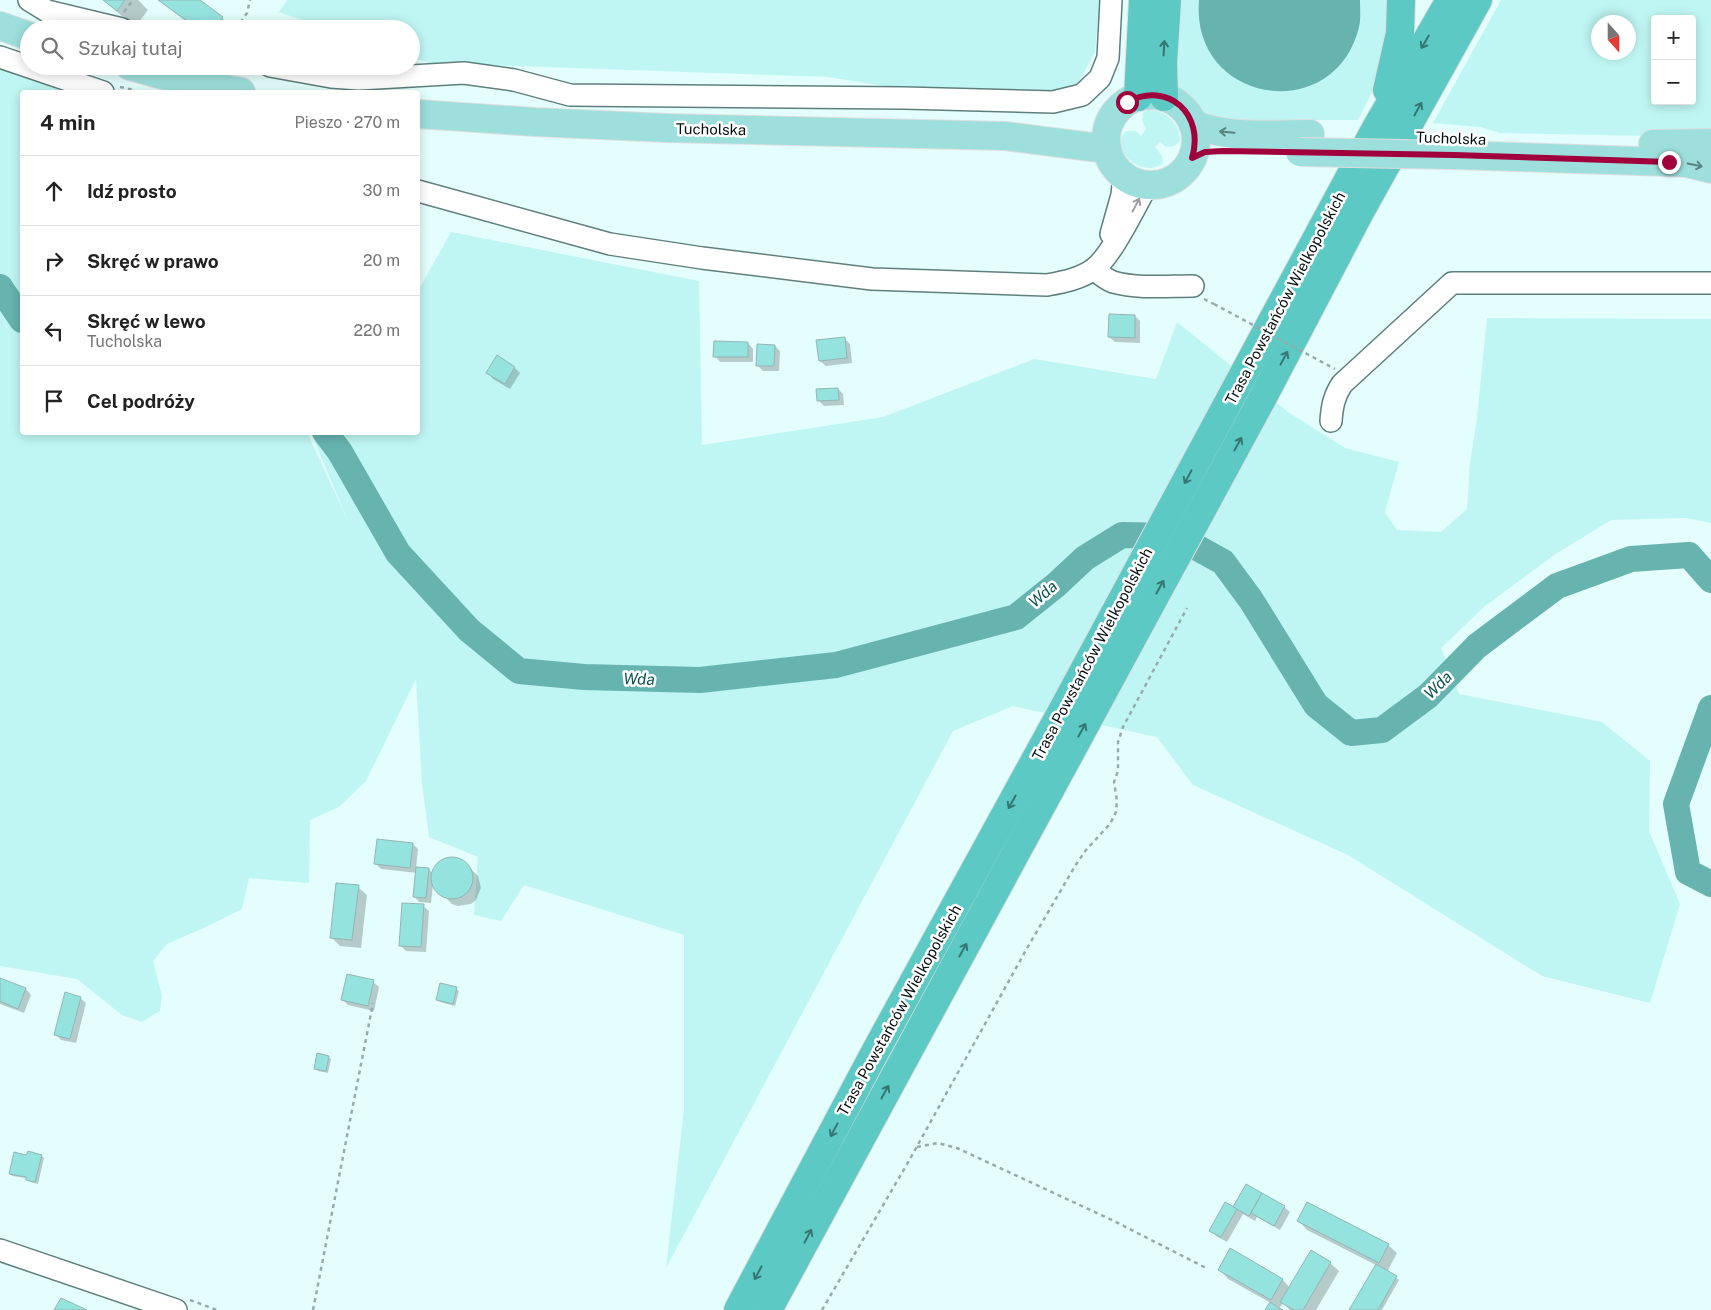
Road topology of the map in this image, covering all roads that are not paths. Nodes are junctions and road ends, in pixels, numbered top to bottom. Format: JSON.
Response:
{"nodes":[{"id":1,"x":29,"y":0,"type":"edge"},
{"id":2,"x":1112,"y":0,"type":"edge"},
{"id":3,"x":1143,"y":0,"type":"edge"},
{"id":4,"x":1167,"y":0,"type":"edge"},
{"id":5,"x":1401,"y":0,"type":"edge"},
{"id":6,"x":1450,"y":0,"type":"edge"},
{"id":7,"x":1478,"y":0,"type":"edge"},
{"id":8,"x":115,"y":20,"type":"edge"},
{"id":9,"x":0,"y":26,"type":"edge"},
{"id":10,"x":20,"y":33,"type":"edge"},
{"id":11,"x":0,"y":57,"type":"edge"},
{"id":12,"x":20,"y":64,"type":"edge"},
{"id":13,"x":53,"y":75,"type":"edge"},
{"id":14,"x":163,"y":75,"type":"edge"},
{"id":15,"x":316,"y":75,"type":"edge"},
{"id":16,"x":97,"y":90,"type":"edge"},
{"id":17,"x":231,"y":90,"type":"edge"},
{"id":18,"x":1151,"y":97,"type":"junction"},
{"id":19,"x":420,"y":114,"type":"edge"},
{"id":20,"x":1193,"y":124,"type":"junction"},
{"id":21,"x":1376,"y":128,"type":"junction"},
{"id":22,"x":1108,"y":138,"type":"junction"},
{"id":23,"x":1305,"y":143,"type":"junction"},
{"id":24,"x":1711,"y":143,"type":"edge"},
{"id":25,"x":1458,"y":146,"type":"junction"},
{"id":26,"x":1192,"y":158,"type":"junction"},
{"id":27,"x":1711,"y":169,"type":"edge"},
{"id":28,"x":1136,"y":180,"type":"junction"},
{"id":29,"x":420,"y":192,"type":"edge"},
{"id":30,"x":1099,"y":262,"type":"junction"},
{"id":31,"x":1711,"y":282,"type":"edge"},
{"id":32,"x":1193,"y":286,"type":"dead end"},
{"id":33,"x":1331,"y":422,"type":"dead end"},
{"id":34,"x":0,"y":1250,"type":"edge"},
{"id":35,"x":176,"y":1310,"type":"edge"},
{"id":36,"x":738,"y":1310,"type":"edge"},
{"id":37,"x":768,"y":1310,"type":"edge"}],
"edges":[{"from":1,"to":8,"type":"street"},
{"from":2,"to":15,"type":"street"},
{"from":3,"to":18,"type":"highway"},
{"from":18,"to":4,"type":"highway","one_way":true},
{"from":5,"to":21,"type":"highway"},
{"from":6,"to":21,"type":"highway","name":"Trasa Powstańców Wielkopolskich","one_way":true},
{"from":37,"to":7,"type":"highway","name":"Trasa Powstańców Wielkopolskich","one_way":true},
{"from":9,"to":10,"type":"main road"},
{"from":11,"to":12,"type":"street"},
{"from":13,"to":16,"type":"street"},
{"from":14,"to":17,"type":"main road"},
{"from":18,"to":20,"type":"main road"},
{"from":18,"to":22,"type":"main road"},
{"from":19,"to":22,"type":"main road","name":"Tucholska"},
{"from":23,"to":20,"type":"main road","name":"Tucholska","one_way":true},
{"from":20,"to":26,"type":"main road"},
{"from":21,"to":36,"type":"highway","name":"Trasa Powstańców Wielkopolskich","one_way":true},
{"from":22,"to":28,"type":"main road"},
{"from":23,"to":25,"type":"main road","name":"Tucholska"},
{"from":23,"to":26,"type":"main road","name":"Tucholska"},
{"from":24,"to":25,"type":"main road","name":"Tucholska"},
{"from":25,"to":27,"type":"main road","name":"Tucholska","one_way":true},
{"from":26,"to":28,"type":"main road"},
{"from":28,"to":30,"type":"street"},
{"from":29,"to":30,"type":"street"},
{"from":30,"to":32,"type":"street"},
{"from":31,"to":33,"type":"street"},
{"from":34,"to":35,"type":"street"}]}
